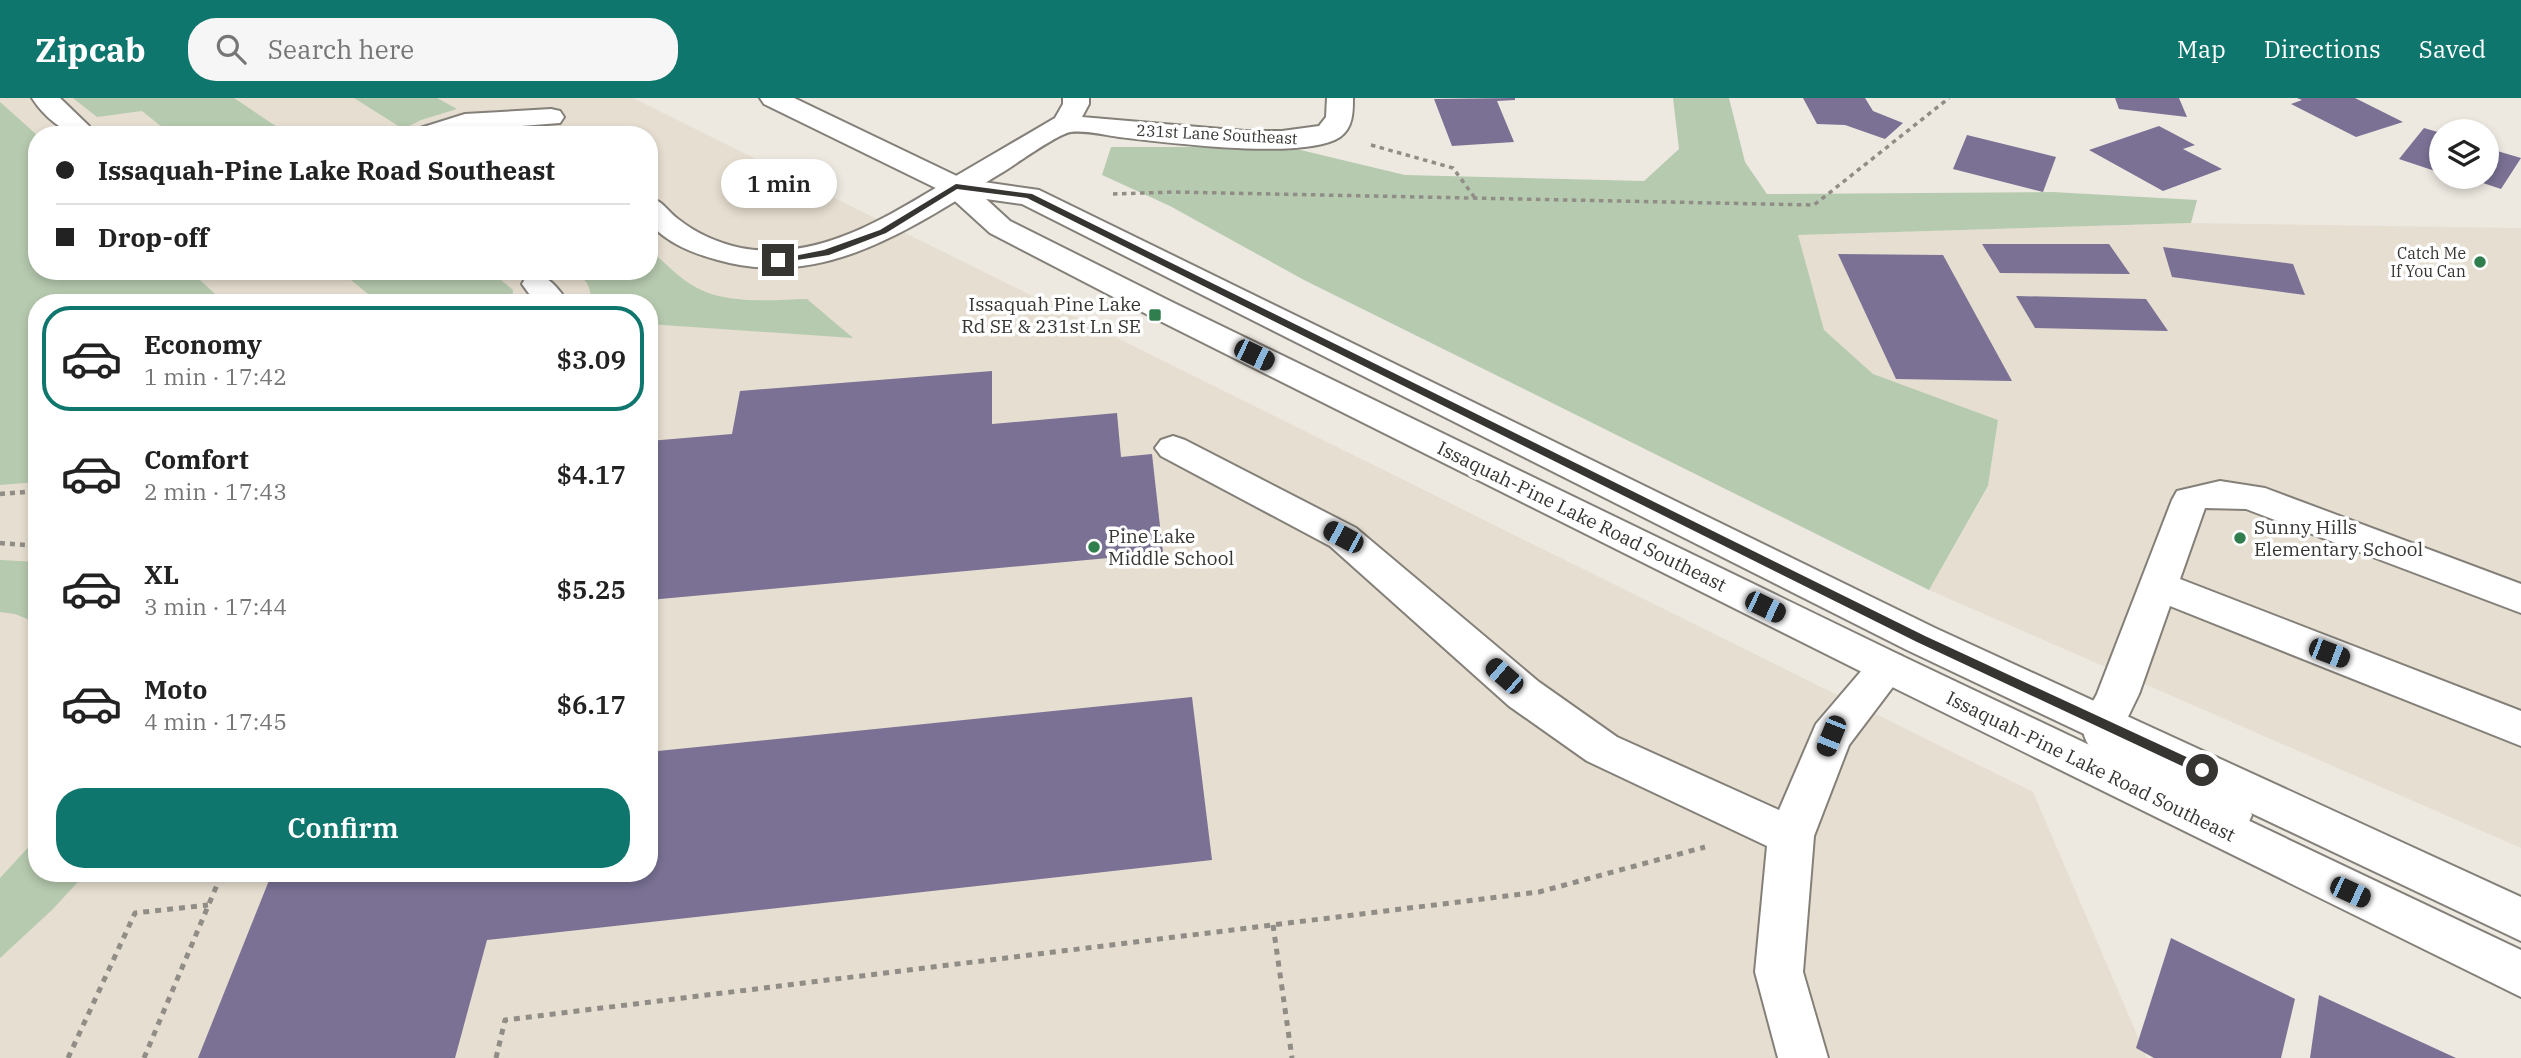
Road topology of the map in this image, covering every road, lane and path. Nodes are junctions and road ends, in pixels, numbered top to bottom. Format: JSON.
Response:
{"nodes":[{"id":1,"x":46,"y":98,"type":"edge"},
{"id":2,"x":520,"y":98,"type":"edge"},
{"id":3,"x":773,"y":98,"type":"edge"},
{"id":4,"x":1340,"y":98,"type":"edge"},
{"id":5,"x":1949,"y":98,"type":"edge"},
{"id":6,"x":1071,"y":110,"type":"edge"},
{"id":7,"x":76,"y":126,"type":"dead end"},
{"id":8,"x":453,"y":126,"type":"edge"},
{"id":9,"x":1330,"y":132,"type":"junction"},
{"id":10,"x":956,"y":187,"type":"junction"},
{"id":11,"x":1110,"y":195,"type":"dead end"},
{"id":12,"x":1475,"y":198,"type":"junction"},
{"id":13,"x":658,"y":216,"type":"edge"},
{"id":14,"x":1173,"y":448,"type":"dead end"},
{"id":15,"x":28,"y":492,"type":"edge"},
{"id":16,"x":0,"y":494,"type":"edge"},
{"id":17,"x":0,"y":543,"type":"edge"},
{"id":18,"x":28,"y":545,"type":"edge"},
{"id":19,"x":2157,"y":585,"type":"junction"},
{"id":20,"x":2521,"y":599,"type":"edge"},
{"id":21,"x":1888,"y":667,"type":"junction"},
{"id":22,"x":2104,"y":723,"type":"junction"},
{"id":23,"x":2521,"y":729,"type":"edge"},
{"id":24,"x":1791,"y":836,"type":"junction"},
{"id":25,"x":1713,"y":845,"type":"dead end"},
{"id":26,"x":2282,"y":860,"type":"junction"},
{"id":27,"x":218,"y":882,"type":"edge"},
{"id":28,"x":208,"y":905,"type":"junction"},
{"id":29,"x":2521,"y":920,"type":"edge"},
{"id":30,"x":1273,"y":925,"type":"junction"},
{"id":31,"x":2521,"y":974,"type":"edge"},
{"id":32,"x":68,"y":1058,"type":"edge"},
{"id":33,"x":144,"y":1058,"type":"edge"},
{"id":34,"x":496,"y":1058,"type":"edge"},
{"id":35,"x":1292,"y":1058,"type":"edge"},
{"id":36,"x":1803,"y":1058,"type":"edge"}],
"edges":[{"from":1,"to":7,"type":"main road"},
{"from":2,"to":8,"type":"main road"},
{"from":3,"to":10,"type":"main road","name":"Issaquah-Pine Lake Road Southeast"},
{"from":4,"to":9,"type":"main road"},
{"from":5,"to":12,"type":"path"},
{"from":6,"to":9,"type":"main road","name":"231st Lane Southeast"},
{"from":6,"to":10,"type":"main road"},
{"from":9,"to":12,"type":"path"},
{"from":10,"to":13,"type":"main road"},
{"from":10,"to":21,"type":"main road","name":"Issaquah-Pine Lake Road Southeast"},
{"from":10,"to":22,"type":"main road","name":"Issaquah-Pine Lake Road Southeast"},
{"from":11,"to":12,"type":"path"},
{"from":14,"to":24,"type":"main road"},
{"from":15,"to":16,"type":"path"},
{"from":17,"to":18,"type":"path"},
{"from":19,"to":20,"type":"main road"},
{"from":19,"to":22,"type":"main road"},
{"from":19,"to":23,"type":"main road"},
{"from":21,"to":24,"type":"main road"},
{"from":21,"to":26,"type":"main road","name":"Issaquah-Pine Lake Road Southeast"},
{"from":22,"to":26,"type":"main road"},
{"from":22,"to":29,"type":"main road","name":"Issaquah-Pine Lake Road Southeast"},
{"from":24,"to":36,"type":"main road"},
{"from":25,"to":30,"type":"path"},
{"from":26,"to":31,"type":"main road","name":"Issaquah-Pine Lake Road Southeast"},
{"from":27,"to":28,"type":"path"},
{"from":28,"to":32,"type":"path"},
{"from":28,"to":33,"type":"path"},
{"from":30,"to":34,"type":"path"},
{"from":30,"to":35,"type":"path"}]}
